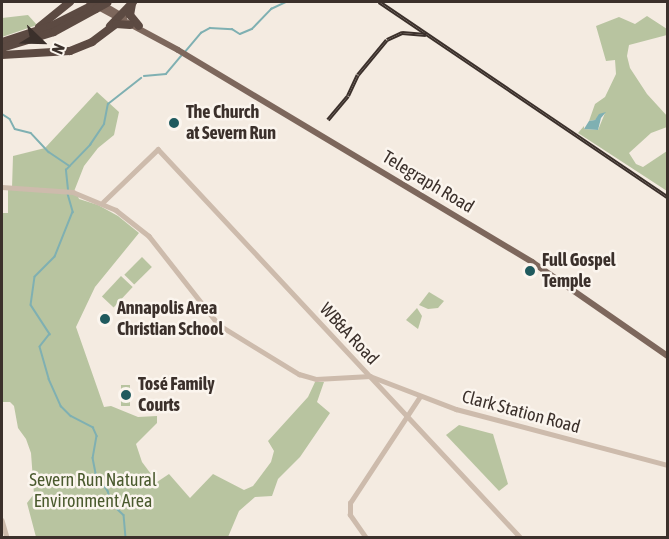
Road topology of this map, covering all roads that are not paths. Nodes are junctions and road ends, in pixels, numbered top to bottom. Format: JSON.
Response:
{"nodes":[{"id":1,"x":69,"y":2,"type":"edge"},
{"id":2,"x":107,"y":2,"type":"edge"},
{"id":3,"x":133,"y":2,"type":"edge"},
{"id":4,"x":94,"y":4,"type":"edge"},
{"id":5,"x":118,"y":17,"type":"junction"},
{"id":6,"x":130,"y":25,"type":"junction"},
{"id":7,"x":139,"y":26,"type":"junction"},
{"id":8,"x":96,"y":39,"type":"junction"},
{"id":9,"x":2,"y":42,"type":"edge"},
{"id":10,"x":166,"y":43,"type":"junction"},
{"id":11,"x":2,"y":48,"type":"edge"},
{"id":12,"x":2,"y":55,"type":"edge"},
{"id":13,"x":2,"y":187,"type":"edge"},
{"id":14,"x":103,"y":202,"type":"junction"},
{"id":15,"x":668,"y":356,"type":"edge"},
{"id":16,"x":370,"y":376,"type":"junction"},
{"id":17,"x":419,"y":398,"type":"junction"},
{"id":18,"x":407,"y":416,"type":"junction"},
{"id":19,"x":668,"y":465,"type":"edge"},
{"id":20,"x":2,"y":520,"type":"edge"},
{"id":21,"x":7,"y":537,"type":"edge"},
{"id":22,"x":366,"y":537,"type":"edge"},
{"id":23,"x":520,"y":537,"type":"edge"}],
"edges":[{"from":1,"to":9,"type":"highway"},
{"from":2,"to":4,"type":"highway","bridge":true},
{"from":3,"to":5,"type":"highway"},
{"from":3,"to":7,"type":"highway"},
{"from":4,"to":5,"type":"main road","name":"Telegraph Road"},
{"from":4,"to":9,"type":"highway"},
{"from":4,"to":11,"type":"highway"},
{"from":5,"to":6,"type":"main road","name":"Telegraph Road"},
{"from":5,"to":7,"type":"main road","name":"Telegraph Road"},
{"from":5,"to":8,"type":"highway"},
{"from":6,"to":8,"type":"highway"},
{"from":6,"to":10,"type":"main road","name":"Telegraph Road"},
{"from":7,"to":10,"type":"main road","name":"Telegraph Road"},
{"from":8,"to":12,"type":"highway"},
{"from":10,"to":15,"type":"main road","name":"Telegraph Road"},
{"from":13,"to":14,"type":"street"},
{"from":14,"to":16,"type":"street"},
{"from":14,"to":16,"type":"street","name":"WB&A Road"},
{"from":16,"to":17,"type":"street","name":"Clark Station Road"},
{"from":16,"to":18,"type":"street","name":"WB&A Road"},
{"from":17,"to":18,"type":"street"},
{"from":17,"to":19,"type":"street","name":"Clark Station Road"},
{"from":18,"to":22,"type":"street"},
{"from":18,"to":23,"type":"street","name":"WB&A Road"},
{"from":20,"to":21,"type":"street"}]}
